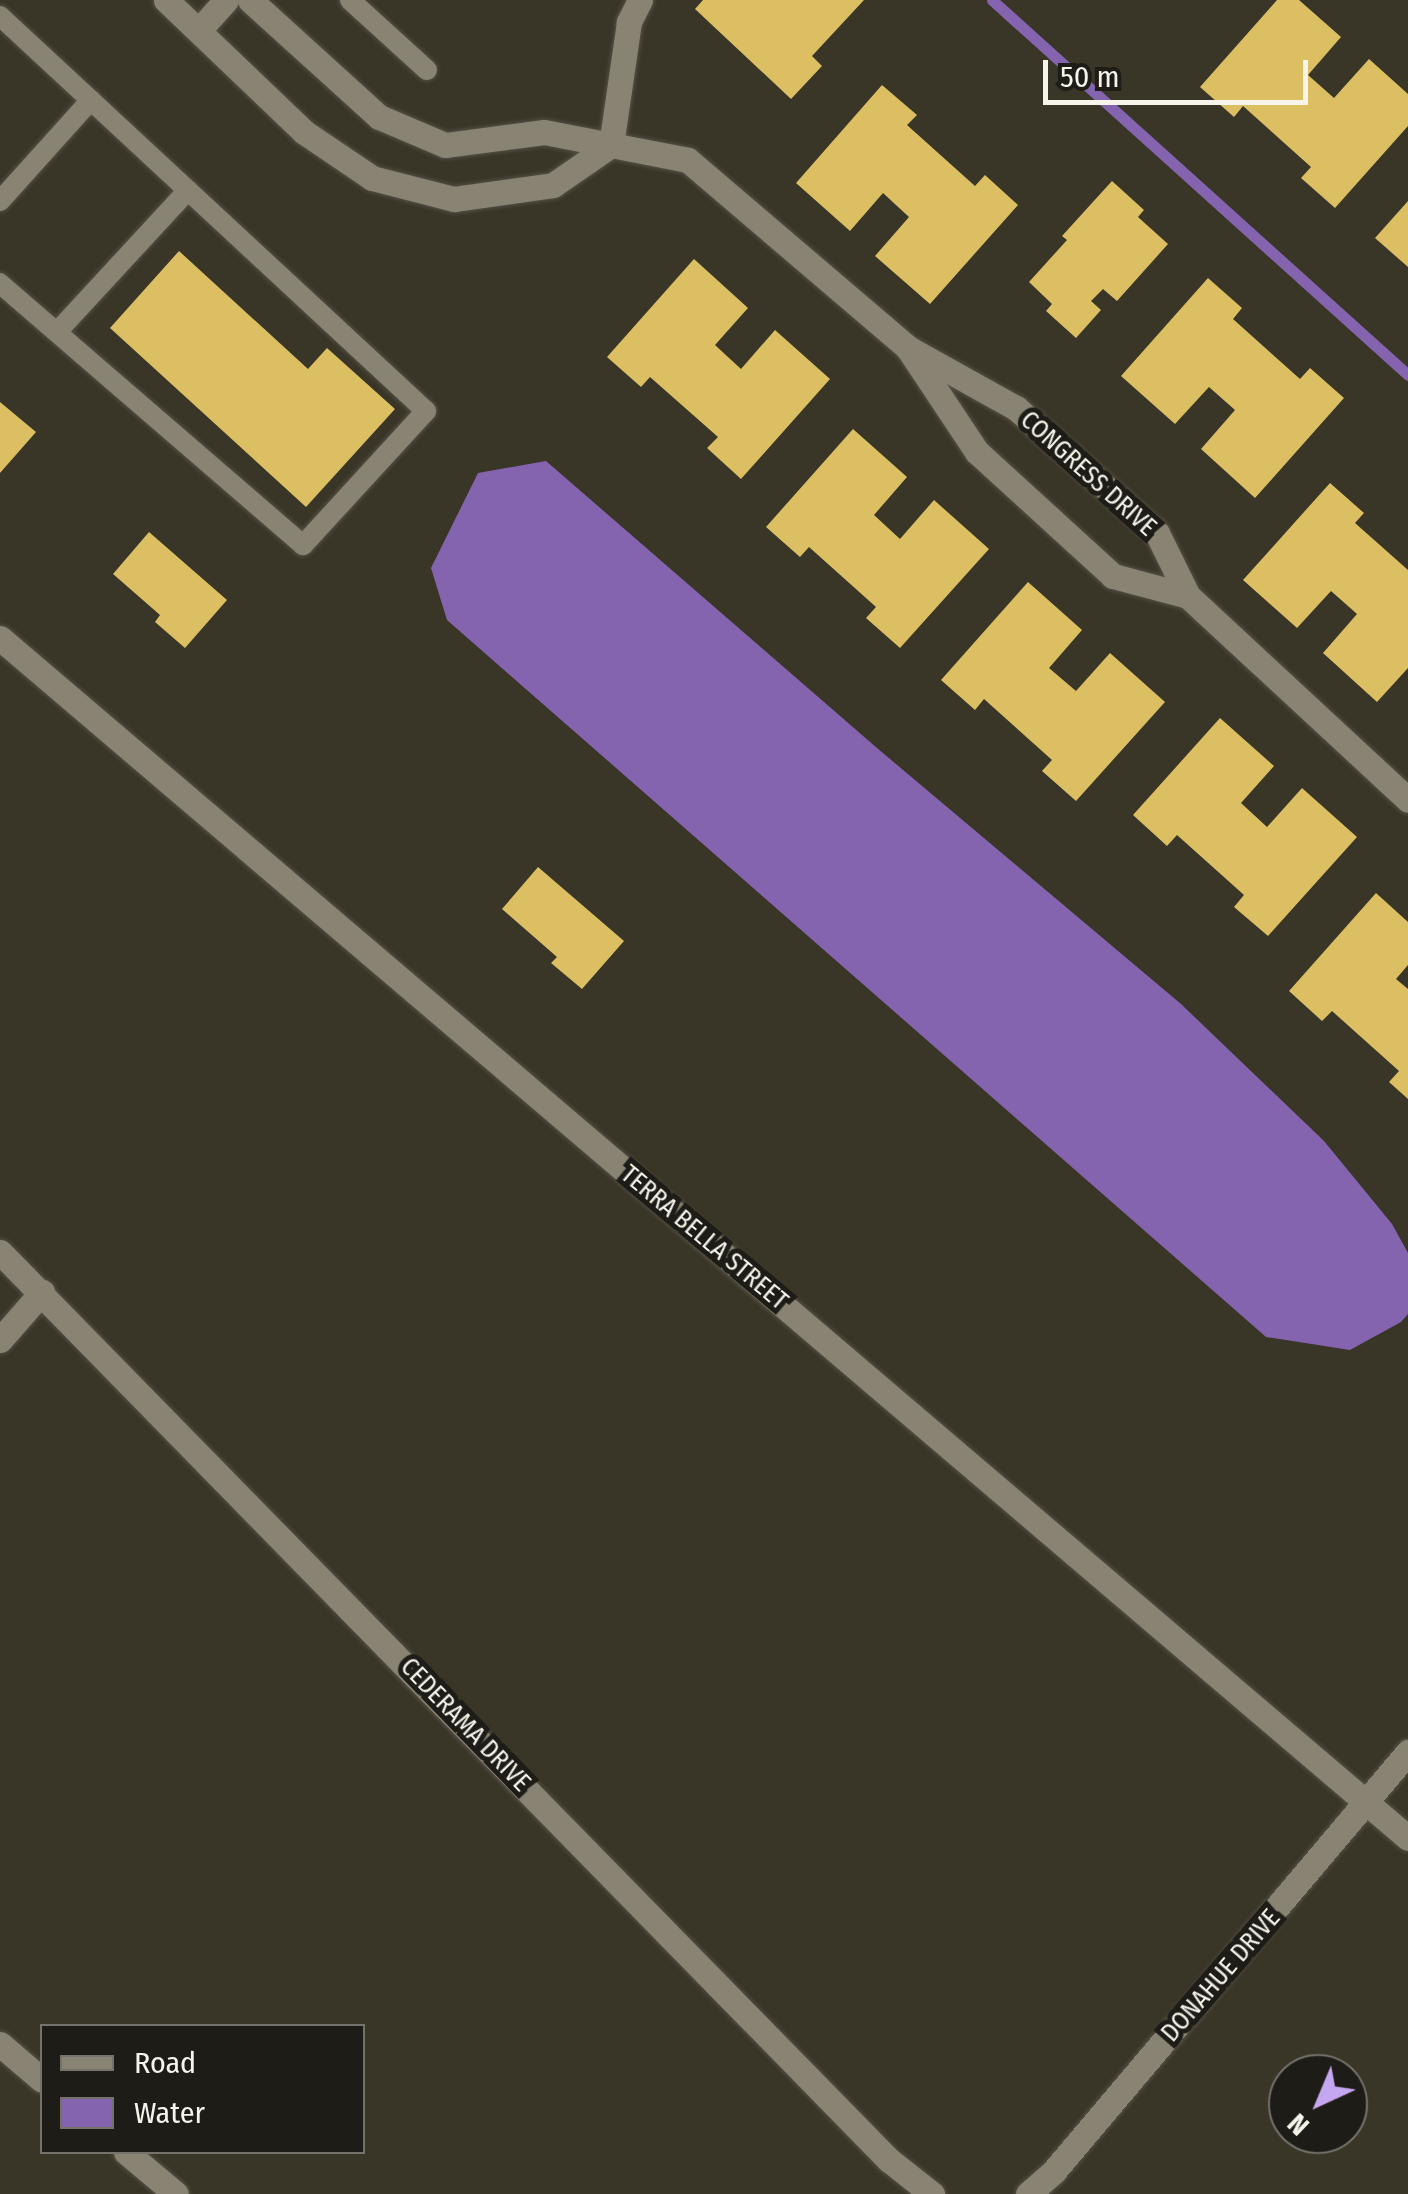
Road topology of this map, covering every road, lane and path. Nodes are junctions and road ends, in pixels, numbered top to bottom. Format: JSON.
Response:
{"nodes":[{"id":1,"x":166,"y":0,"type":"edge"},
{"id":2,"x":226,"y":0,"type":"edge"},
{"id":3,"x":250,"y":0,"type":"edge"},
{"id":4,"x":350,"y":0,"type":"edge"},
{"id":5,"x":640,"y":0,"type":"edge"},
{"id":6,"x":0,"y":16,"type":"edge"},
{"id":7,"x":199,"y":30,"type":"junction"},
{"id":8,"x":427,"y":70,"type":"dead end"},
{"id":9,"x":91,"y":100,"type":"junction"},
{"id":10,"x":611,"y":145,"type":"junction"},
{"id":11,"x":188,"y":190,"type":"junction"},
{"id":12,"x":0,"y":201,"type":"edge"},
{"id":13,"x":0,"y":283,"type":"edge"},
{"id":14,"x":57,"y":332,"type":"junction"},
{"id":15,"x":908,"y":348,"type":"junction"},
{"id":16,"x":1188,"y":596,"type":"junction"},
{"id":17,"x":0,"y":638,"type":"edge"},
{"id":18,"x":1408,"y":800,"type":"edge"},
{"id":19,"x":0,"y":1252,"type":"edge"},
{"id":20,"x":42,"y":1292,"type":"junction"},
{"id":21,"x":0,"y":1340,"type":"edge"},
{"id":22,"x":1408,"y":1752,"type":"edge"},
{"id":23,"x":1366,"y":1804,"type":"junction"},
{"id":24,"x":1408,"y":1838,"type":"edge"},
{"id":25,"x":0,"y":2044,"type":"edge"},
{"id":26,"x":40,"y":2078,"type":"edge"},
{"id":27,"x":128,"y":2154,"type":"edge"},
{"id":28,"x":176,"y":2194,"type":"edge"},
{"id":29,"x":932,"y":2194,"type":"edge"},
{"id":30,"x":1028,"y":2194,"type":"edge"}],
"edges":[{"from":1,"to":7,"type":"street"},
{"from":2,"to":7,"type":"street"},
{"from":3,"to":10,"type":"street","name":"CONGRESS DRIVE"},
{"from":4,"to":8,"type":"lane"},
{"from":5,"to":10,"type":"street"},
{"from":6,"to":9,"type":"lane"},
{"from":7,"to":10,"type":"street"},
{"from":9,"to":11,"type":"lane"},
{"from":9,"to":12,"type":"lane"},
{"from":10,"to":15,"type":"street","name":"CONGRESS DRIVE"},
{"from":11,"to":14,"type":"lane"},
{"from":11,"to":14,"type":"lane"},
{"from":13,"to":14,"type":"lane"},
{"from":15,"to":16,"type":"street","name":"CONGRESS DRIVE"},
{"from":15,"to":16,"type":"street","name":"CONGRESS DRIVE"},
{"from":16,"to":18,"type":"street","name":"CONGRESS DRIVE"},
{"from":17,"to":23,"type":"street","name":"TERRA BELLA STREET"},
{"from":19,"to":20,"type":"street","name":"CEDERAMA DRIVE"},
{"from":20,"to":21,"type":"street"},
{"from":20,"to":29,"type":"street","name":"CEDERAMA DRIVE"},
{"from":22,"to":23,"type":"street","name":"DONAHUE DRIVE"},
{"from":23,"to":24,"type":"street","name":"TERRA BELLA STREET"},
{"from":23,"to":30,"type":"street","name":"DONAHUE DRIVE"},
{"from":25,"to":26,"type":"street"},
{"from":27,"to":28,"type":"street"}]}
